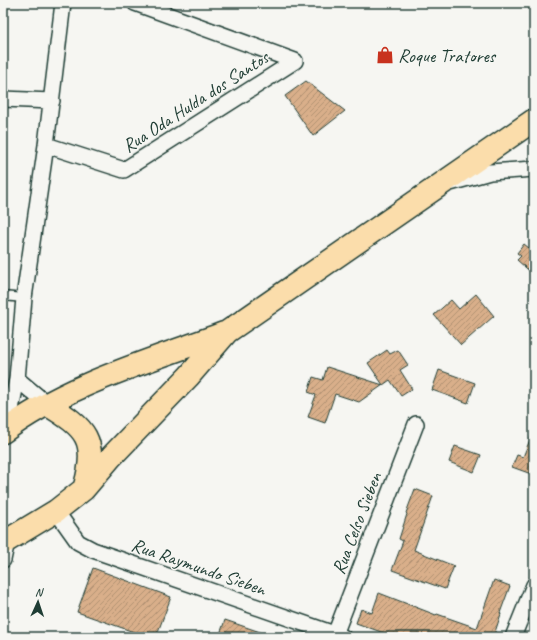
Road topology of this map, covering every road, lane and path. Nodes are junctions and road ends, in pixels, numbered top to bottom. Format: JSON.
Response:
{"nodes":[{"id":1,"x":63,"y":3,"type":"edge"},
{"id":2,"x":135,"y":3,"type":"edge"},
{"id":3,"x":3,"y":99,"type":"edge"},
{"id":4,"x":52,"y":101,"type":"junction"},
{"id":5,"x":534,"y":120,"type":"edge"},
{"id":6,"x":46,"y":145,"type":"junction"},
{"id":7,"x":534,"y":169,"type":"edge"},
{"id":8,"x":434,"y":188,"type":"junction"},
{"id":9,"x":3,"y":296,"type":"edge"},
{"id":10,"x":24,"y":298,"type":"junction"},
{"id":11,"x":227,"y":332,"type":"junction"},
{"id":12,"x":17,"y":379,"type":"junction"},
{"id":13,"x":48,"y":405,"type":"junction"},
{"id":14,"x":416,"y":424,"type":"dead end"},
{"id":15,"x":5,"y":431,"type":"edge"},
{"id":16,"x":84,"y":489,"type":"junction"},
{"id":17,"x":56,"y":511,"type":"junction"},
{"id":18,"x":4,"y":546,"type":"edge"},
{"id":19,"x":534,"y":585,"type":"edge"},
{"id":20,"x":337,"y":636,"type":"edge"},
{"id":21,"x":514,"y":637,"type":"edge"}],
"edges":[{"from":1,"to":4,"type":"street"},
{"from":2,"to":6,"type":"street","name":"Rua Oda Hulda dos Santos"},
{"from":3,"to":4,"type":"street"},
{"from":4,"to":6,"type":"street"},
{"from":5,"to":8,"type":"highway"},
{"from":6,"to":10,"type":"street"},
{"from":7,"to":8,"type":"street"},
{"from":8,"to":11,"type":"highway"},
{"from":9,"to":10,"type":"lane"},
{"from":10,"to":12,"type":"street"},
{"from":11,"to":13,"type":"highway"},
{"from":11,"to":16,"type":"highway"},
{"from":12,"to":13,"type":"street"},
{"from":12,"to":15,"type":"street"},
{"from":13,"to":15,"type":"highway"},
{"from":13,"to":16,"type":"highway"},
{"from":14,"to":20,"type":"street","name":"Rua Celso Sieben"},
{"from":16,"to":17,"type":"highway"},
{"from":17,"to":18,"type":"highway"},
{"from":17,"to":20,"type":"street","name":"Rua Raymundo Sieben"},
{"from":19,"to":21,"type":"street"}]}
